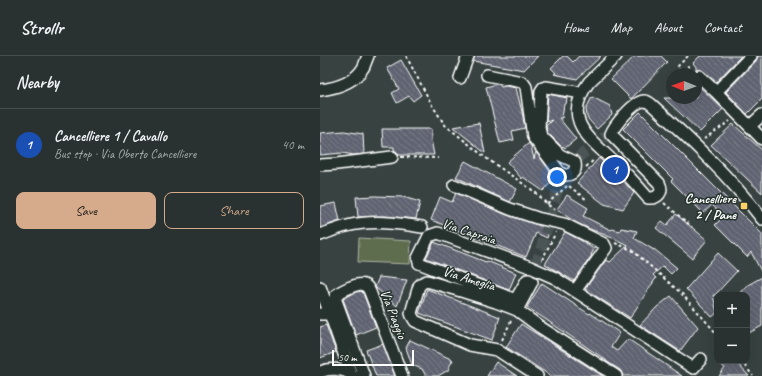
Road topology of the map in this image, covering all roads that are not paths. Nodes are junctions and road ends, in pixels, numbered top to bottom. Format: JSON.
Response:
{"nodes":[{"id":1,"x":368,"y":56,"type":"edge"},
{"id":2,"x":468,"y":56,"type":"edge"},
{"id":3,"x":616,"y":56,"type":"edge"},
{"id":4,"x":751,"y":56,"type":"edge"},
{"id":5,"x":487,"y":75,"type":"dead end"},
{"id":6,"x":460,"y":78,"type":"dead end"},
{"id":7,"x":702,"y":79,"type":"edge"},
{"id":8,"x":320,"y":90,"type":"edge"},
{"id":9,"x":716,"y":92,"type":"junction"},
{"id":10,"x":582,"y":93,"type":"junction"},
{"id":11,"x":762,"y":115,"type":"edge"},
{"id":12,"x":750,"y":126,"type":"junction"},
{"id":13,"x":762,"y":139,"type":"edge"},
{"id":14,"x":392,"y":157,"type":"road end"},
{"id":15,"x":320,"y":165,"type":"edge"},
{"id":16,"x":454,"y":186,"type":"dead end"},
{"id":17,"x":762,"y":219,"type":"edge"},
{"id":18,"x":422,"y":227,"type":"dead end"},
{"id":19,"x":320,"y":235,"type":"edge"},
{"id":20,"x":320,"y":287,"type":"edge"},
{"id":21,"x":575,"y":291,"type":"junction"},
{"id":22,"x":517,"y":310,"type":"junction"},
{"id":23,"x":325,"y":314,"type":"edge"},
{"id":24,"x":700,"y":359,"type":"dead end"},
{"id":25,"x":320,"y":372,"type":"edge"},
{"id":26,"x":352,"y":375,"type":"edge"},
{"id":27,"x":364,"y":376,"type":"edge"},
{"id":28,"x":402,"y":376,"type":"edge"},
{"id":29,"x":537,"y":376,"type":"edge"},
{"id":30,"x":616,"y":376,"type":"edge"}],
"edges":[{"from":1,"to":8,"type":"street"},
{"from":2,"to":6,"type":"street"},
{"from":3,"to":10,"type":"street"},
{"from":4,"to":9,"type":"street"},
{"from":5,"to":10,"type":"street"},
{"from":7,"to":9,"type":"street"},
{"from":9,"to":12,"type":"street"},
{"from":10,"to":17,"type":"street"},
{"from":11,"to":12,"type":"street"},
{"from":12,"to":13,"type":"street"},
{"from":14,"to":15,"type":"street"},
{"from":16,"to":21,"type":"street"},
{"from":18,"to":19,"type":"street"},
{"from":20,"to":23,"type":"street"},
{"from":21,"to":22,"type":"street","name":"Via Capraia"},
{"from":21,"to":24,"type":"street","name":"Via Capraia"},
{"from":22,"to":29,"type":"street","name":"Via Ameglia"},
{"from":22,"to":30,"type":"street","name":"Via Ameglia"},
{"from":23,"to":26,"type":"street"},
{"from":25,"to":26,"type":"street"},
{"from":27,"to":28,"type":"street","name":"Via Piaggio"}]}
